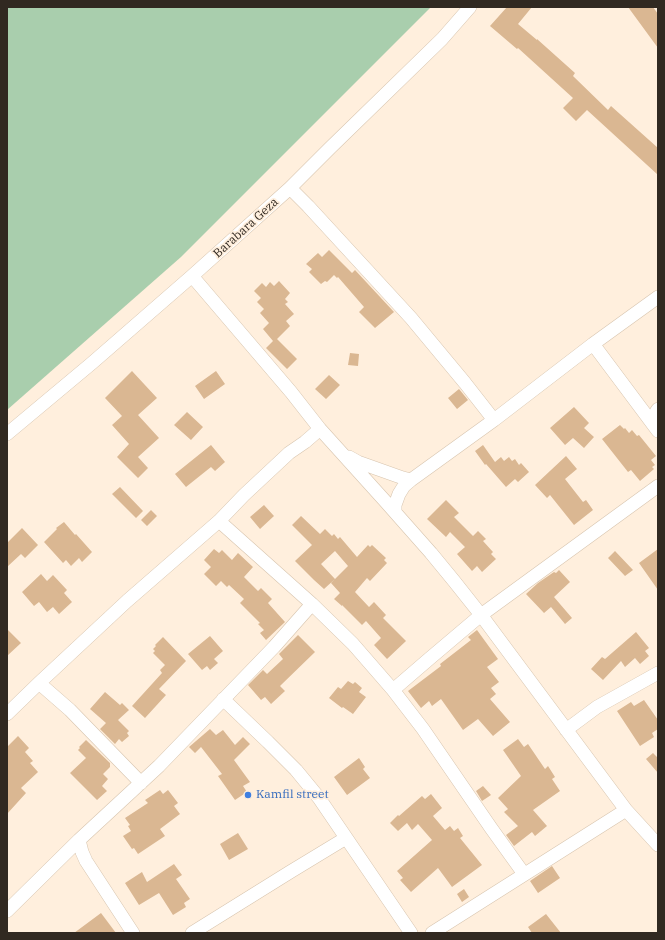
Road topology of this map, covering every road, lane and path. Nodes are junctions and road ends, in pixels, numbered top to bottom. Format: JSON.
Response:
{"nodes":[{"id":1,"x":470,"y":7,"type":"edge"},
{"id":2,"x":290,"y":188,"type":"junction"},
{"id":3,"x":192,"y":276,"type":"junction"},
{"id":4,"x":658,"y":297,"type":"edge"},
{"id":5,"x":593,"y":344,"type":"junction"},
{"id":6,"x":658,"y":408,"type":"edge"},
{"id":7,"x":494,"y":420,"type":"junction"},
{"id":8,"x":320,"y":429,"type":"junction"},
{"id":9,"x":657,"y":429,"type":"edge"},
{"id":10,"x":7,"y":434,"type":"edge"},
{"id":11,"x":343,"y":454,"type":"junction"},
{"id":12,"x":411,"y":480,"type":"junction"},
{"id":13,"x":658,"y":486,"type":"edge"},
{"id":14,"x":395,"y":512,"type":"junction"},
{"id":15,"x":219,"y":521,"type":"junction"},
{"id":16,"x":312,"y":604,"type":"junction"},
{"id":17,"x":481,"y":615,"type":"junction"},
{"id":18,"x":658,"y":673,"type":"edge"},
{"id":19,"x":39,"y":683,"type":"junction"},
{"id":20,"x":394,"y":690,"type":"junction"},
{"id":21,"x":223,"y":700,"type":"junction"},
{"id":22,"x":7,"y":714,"type":"edge"},
{"id":23,"x":566,"y":730,"type":"junction"},
{"id":24,"x":141,"y":782,"type":"junction"},
{"id":25,"x":626,"y":810,"type":"junction"},
{"id":26,"x":346,"y":838,"type":"junction"},
{"id":27,"x":79,"y":840,"type":"junction"},
{"id":28,"x":658,"y":845,"type":"edge"},
{"id":29,"x":524,"y":874,"type":"junction"},
{"id":30,"x":7,"y":911,"type":"edge"},
{"id":31,"x":202,"y":929,"type":"edge"},
{"id":32,"x":134,"y":933,"type":"edge"},
{"id":33,"x":192,"y":933,"type":"edge"},
{"id":34,"x":411,"y":933,"type":"edge"},
{"id":35,"x":432,"y":933,"type":"edge"}],
"edges":[{"from":1,"to":2,"type":"street","name":"Barabara Geza"},
{"from":2,"to":3,"type":"street","name":"Barabara Geza"},
{"from":2,"to":7,"type":"street"},
{"from":3,"to":8,"type":"street"},
{"from":3,"to":10,"type":"street","name":"Barabara Geza"},
{"from":4,"to":5,"type":"street"},
{"from":5,"to":7,"type":"street"},
{"from":5,"to":9,"type":"street"},
{"from":6,"to":9,"type":"street"},
{"from":7,"to":12,"type":"street"},
{"from":8,"to":11,"type":"street"},
{"from":8,"to":15,"type":"street"},
{"from":11,"to":12,"type":"street"},
{"from":11,"to":14,"type":"street"},
{"from":12,"to":14,"type":"street"},
{"from":13,"to":17,"type":"street"},
{"from":14,"to":17,"type":"street"},
{"from":15,"to":16,"type":"street"},
{"from":15,"to":19,"type":"street"},
{"from":16,"to":20,"type":"street"},
{"from":16,"to":21,"type":"street"},
{"from":17,"to":20,"type":"street"},
{"from":17,"to":23,"type":"street"},
{"from":18,"to":23,"type":"street"},
{"from":19,"to":22,"type":"street"},
{"from":19,"to":24,"type":"street"},
{"from":20,"to":29,"type":"street"},
{"from":21,"to":24,"type":"street"},
{"from":21,"to":26,"type":"street"},
{"from":23,"to":25,"type":"street"},
{"from":24,"to":27,"type":"street"},
{"from":25,"to":28,"type":"street"},
{"from":25,"to":29,"type":"street"},
{"from":26,"to":31,"type":"street"},
{"from":26,"to":34,"type":"street"},
{"from":27,"to":30,"type":"street"},
{"from":27,"to":32,"type":"street"},
{"from":29,"to":35,"type":"street"},
{"from":31,"to":33,"type":"street"}]}
